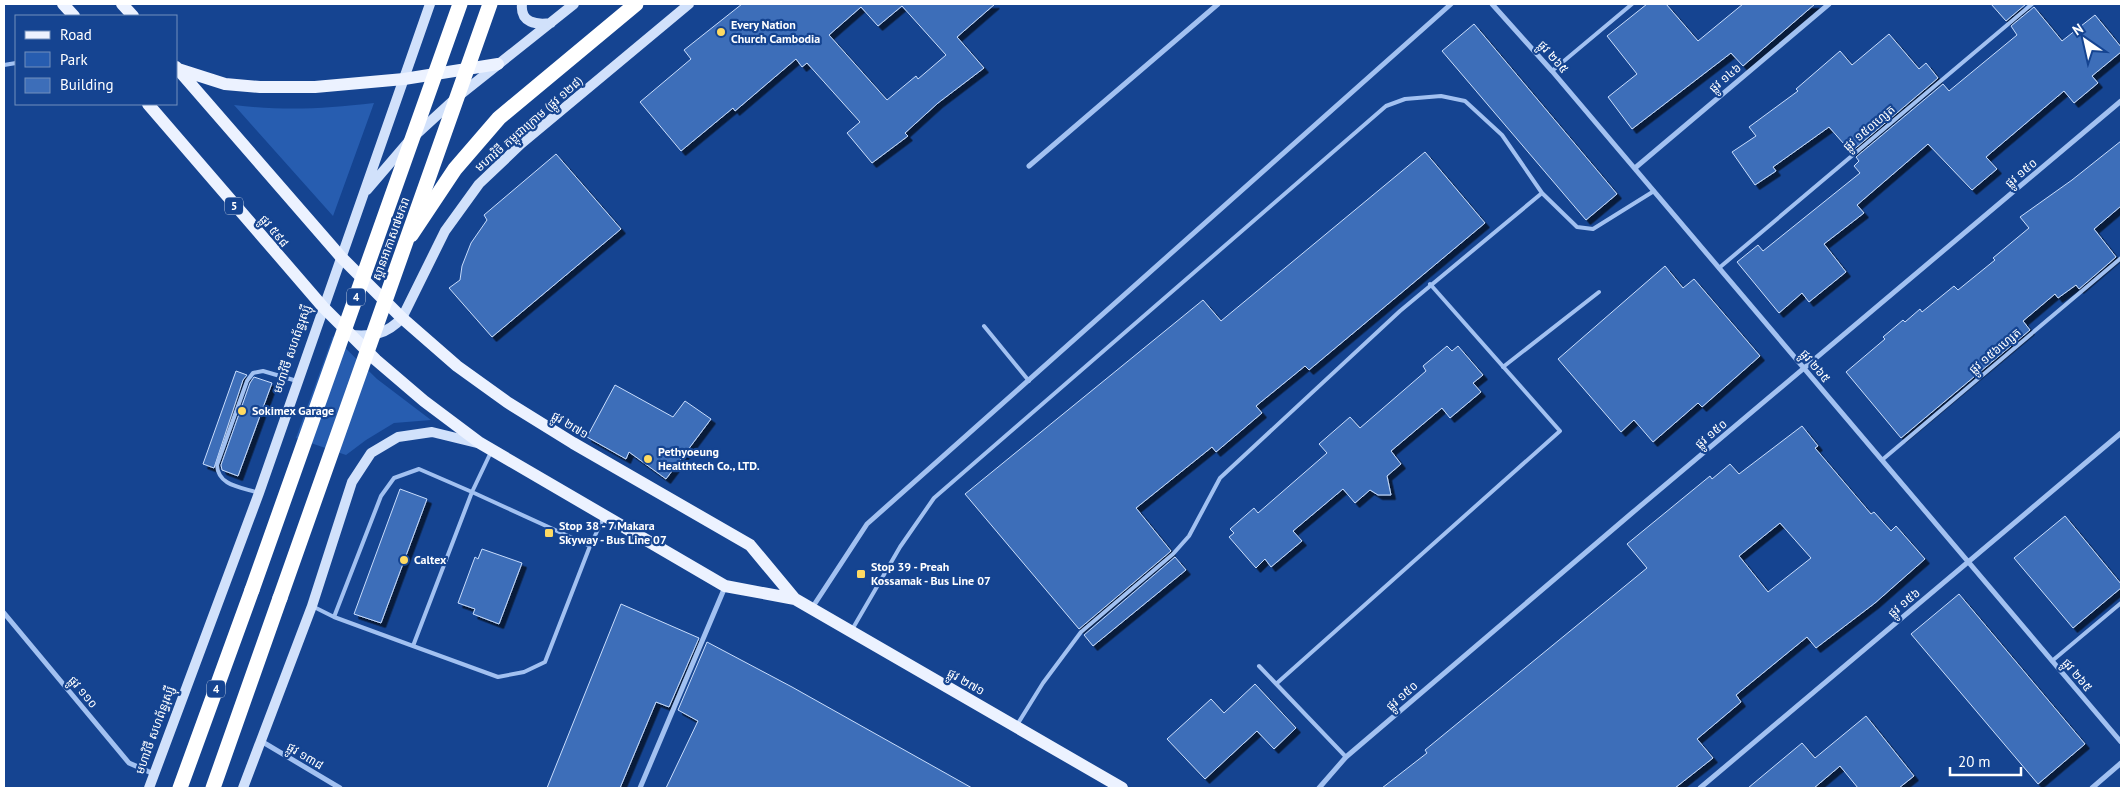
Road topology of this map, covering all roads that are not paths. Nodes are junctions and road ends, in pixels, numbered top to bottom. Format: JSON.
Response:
{"nodes":[{"id":1,"x":63,"y":4,"type":"edge"},
{"id":2,"x":122,"y":4,"type":"edge"},
{"id":3,"x":430,"y":4,"type":"edge"},
{"id":4,"x":460,"y":4,"type":"edge"},
{"id":5,"x":490,"y":4,"type":"edge"},
{"id":6,"x":522,"y":4,"type":"edge"},
{"id":7,"x":574,"y":4,"type":"edge"},
{"id":8,"x":636,"y":4,"type":"edge"},
{"id":9,"x":689,"y":4,"type":"edge"},
{"id":10,"x":1218,"y":4,"type":"edge"},
{"id":11,"x":1451,"y":4,"type":"edge"},
{"id":12,"x":1492,"y":4,"type":"edge"},
{"id":13,"x":1632,"y":4,"type":"edge"},
{"id":14,"x":1829,"y":4,"type":"edge"},
{"id":15,"x":2032,"y":4,"type":"edge"},
{"id":16,"x":73,"y":15,"type":"edge"},
{"id":17,"x":132,"y":15,"type":"edge"},
{"id":18,"x":552,"y":23,"type":"junction"},
{"id":19,"x":498,"y":64,"type":"junction"},
{"id":20,"x":178,"y":68,"type":"edge"},
{"id":21,"x":178,"y":69,"type":"edge"},
{"id":22,"x":1552,"y":71,"type":"junction"},
{"id":23,"x":404,"y":79,"type":"junction"},
{"id":24,"x":2121,"y":101,"type":"edge"},
{"id":25,"x":149,"y":105,"type":"edge"},
{"id":26,"x":1029,"y":166,"type":"dead end"},
{"id":27,"x":1635,"y":168,"type":"junction"},
{"id":28,"x":1654,"y":191,"type":"junction"},
{"id":29,"x":1542,"y":193,"type":"junction"},
{"id":30,"x":363,"y":194,"type":"junction"},
{"id":31,"x":404,"y":246,"type":"junction"},
{"id":32,"x":341,"y":257,"type":"junction"},
{"id":33,"x":2121,"y":258,"type":"edge"},
{"id":34,"x":1719,"y":268,"type":"junction"},
{"id":35,"x":1430,"y":284,"type":"junction"},
{"id":36,"x":1599,"y":292,"type":"dead end"},
{"id":37,"x":323,"y":307,"type":"junction"},
{"id":38,"x":402,"y":318,"type":"junction"},
{"id":39,"x":984,"y":326,"type":"dead end"},
{"id":40,"x":350,"y":335,"type":"junction"},
{"id":41,"x":1503,"y":367,"type":"junction"},
{"id":42,"x":1804,"y":368,"type":"junction"},
{"id":43,"x":297,"y":381,"type":"junction"},
{"id":44,"x":1029,"y":381,"type":"junction"},
{"id":45,"x":2121,"y":433,"type":"edge"},
{"id":46,"x":486,"y":447,"type":"junction"},
{"id":47,"x":1882,"y":460,"type":"junction"},
{"id":48,"x":472,"y":492,"type":"junction"},
{"id":49,"x":259,"y":493,"type":"junction"},
{"id":50,"x":604,"y":517,"type":"junction"},
{"id":51,"x":590,"y":546,"type":"junction"},
{"id":52,"x":1968,"y":562,"type":"junction"},
{"id":53,"x":725,"y":586,"type":"junction"},
{"id":54,"x":795,"y":599,"type":"junction"},
{"id":55,"x":2121,"y":603,"type":"edge"},
{"id":56,"x":312,"y":606,"type":"junction"},
{"id":57,"x":812,"y":608,"type":"junction"},
{"id":58,"x":4,"y":612,"type":"edge"},
{"id":59,"x":334,"y":617,"type":"junction"},
{"id":60,"x":851,"y":631,"type":"junction"},
{"id":61,"x":413,"y":646,"type":"junction"},
{"id":62,"x":2052,"y":661,"type":"junction"},
{"id":63,"x":1259,"y":666,"type":"dead end"},
{"id":64,"x":1276,"y":684,"type":"junction"},
{"id":65,"x":1016,"y":727,"type":"junction"},
{"id":66,"x":260,"y":741,"type":"junction"},
{"id":67,"x":2121,"y":742,"type":"edge"},
{"id":68,"x":1346,"y":757,"type":"junction"},
{"id":69,"x":2121,"y":764,"type":"edge"},
{"id":70,"x":155,"y":774,"type":"junction"},
{"id":71,"x":1118,"y":787,"type":"edge"},
{"id":72,"x":149,"y":788,"type":"edge"},
{"id":73,"x":180,"y":788,"type":"edge"},
{"id":74,"x":213,"y":788,"type":"edge"},
{"id":75,"x":243,"y":788,"type":"edge"},
{"id":76,"x":340,"y":788,"type":"edge"},
{"id":77,"x":640,"y":788,"type":"edge"},
{"id":78,"x":1319,"y":788,"type":"edge"},
{"id":79,"x":1700,"y":788,"type":"edge"},
{"id":80,"x":2092,"y":788,"type":"edge"}],
"edges":[{"from":1,"to":16,"type":"main road"},
{"from":2,"to":17,"type":"main road"},
{"from":3,"to":23,"type":"main road","name":"មហាវិថី សហព័ន្ធរុស្ស៊ី"},
{"from":4,"to":73,"type":"highway","name":"ស្ពានអាកាស៧មករា","number":"4","bridge":true},
{"from":5,"to":31,"type":"highway","name":"ស្ពានអាកាស៧មករា","number":"4","bridge":true},
{"from":6,"to":18,"type":"main road"},
{"from":7,"to":18,"type":"main road"},
{"from":8,"to":31,"type":"highway","bridge":true},
{"from":9,"to":38,"type":"main road","name":"មហាវិថី កម្ពុជាក្រោម (ផ្លូវ ១២៨)"},
{"from":10,"to":26,"type":"street"},
{"from":11,"to":44,"type":"street"},
{"from":12,"to":22,"type":"street","name":"ផ្លូវ ២៦៥"},
{"from":13,"to":22,"type":"lane"},
{"from":14,"to":27,"type":"street","name":"ផ្លូវ ១៤៦"},
{"from":15,"to":34,"type":"lane","name":"ផ្លូវ ១៥០ហ្សេត"},
{"from":18,"to":19,"type":"main road"},
{"from":19,"to":23,"type":"main road"},
{"from":19,"to":30,"type":"main road"},
{"from":20,"to":23,"type":"main road"},
{"from":21,"to":32,"type":"main road"},
{"from":22,"to":27,"type":"street","name":"ផ្លូវ ២៦៥"},
{"from":23,"to":30,"type":"main road","name":"មហាវិថី សហព័ន្ធរុស្ស៊ី"},
{"from":24,"to":42,"type":"street","name":"ផ្លូវ ១៥០"},
{"from":25,"to":37,"type":"main road","name":"ផ្លូវ ៥៩៨","number":"5"},
{"from":27,"to":28,"type":"street","name":"ផ្លូវ ២៦៥"},
{"from":28,"to":29,"type":"lane"},
{"from":28,"to":34,"type":"street","name":"ផ្លូវ ២៦៥"},
{"from":29,"to":35,"type":"lane"},
{"from":29,"to":60,"type":"lane"},
{"from":30,"to":32,"type":"main road","name":"មហាវិថី សហព័ន្ធរុស្ស៊ី"},
{"from":31,"to":74,"type":"highway","name":"ស្ពានអាកាស៧មករា","number":"4","bridge":true},
{"from":32,"to":37,"type":"main road","name":"មហាវិថី សហព័ន្ធរុស្ស៊ី"},
{"from":32,"to":38,"type":"main road","name":"ផ្លូវ ២៧១"},
{"from":33,"to":47,"type":"lane","name":"ផ្លូវ ១៥៦ហ្សេត"},
{"from":34,"to":42,"type":"street","name":"ផ្លូវ ២៦៥"},
{"from":35,"to":41,"type":"lane"},
{"from":35,"to":65,"type":"lane"},
{"from":36,"to":41,"type":"lane"},
{"from":37,"to":40,"type":"main road","name":"ផ្លូវ ២៧១"},
{"from":37,"to":43,"type":"main road","name":"មហាវិថី សហព័ន្ធរុស្ស៊ី"},
{"from":38,"to":40,"type":"main road","name":"មហាវិថី កម្ពុជាក្រោម (ផ្លូវ ១២៨)"},
{"from":38,"to":54,"type":"main road","name":"ផ្លូវ ២៧១"},
{"from":39,"to":44,"type":"lane"},
{"from":40,"to":46,"type":"main road","name":"ផ្លូវ ២៧១"},
{"from":41,"to":64,"type":"lane"},
{"from":42,"to":47,"type":"street","name":"ផ្លូវ ២៦៥"},
{"from":42,"to":68,"type":"street","name":"ផ្លូវ ១៥០"},
{"from":43,"to":49,"type":"main road","name":"មហាវិថី សហព័ន្ធរុស្ស៊ី"},
{"from":43,"to":49,"type":"lane"},
{"from":44,"to":57,"type":"street"},
{"from":45,"to":52,"type":"street","name":"ផ្លូវ ១៥៦"},
{"from":46,"to":48,"type":"lane"},
{"from":46,"to":50,"type":"main road","name":"ផ្លូវ ២៧១"},
{"from":46,"to":56,"type":"main road"},
{"from":47,"to":52,"type":"street","name":"ផ្លូវ ២៦៥"},
{"from":48,"to":51,"type":"lane"},
{"from":48,"to":59,"type":"lane"},
{"from":48,"to":61,"type":"lane"},
{"from":49,"to":70,"type":"main road","name":"មហាវិថី សហព័ន្ធរុស្ស៊ី"},
{"from":50,"to":51,"type":"lane"},
{"from":50,"to":53,"type":"main road","name":"ផ្លូវ ២៧១"},
{"from":51,"to":61,"type":"lane"},
{"from":52,"to":62,"type":"street","name":"ផ្លូវ ២៦៥"},
{"from":52,"to":79,"type":"street","name":"ផ្លូវ ១៥៦"},
{"from":53,"to":54,"type":"main road","name":"ផ្លូវ ២៧១"},
{"from":53,"to":77,"type":"street"},
{"from":54,"to":57,"type":"main road","name":"ផ្លូវ ២៧១"},
{"from":55,"to":62,"type":"lane"},
{"from":56,"to":59,"type":"lane"},
{"from":56,"to":66,"type":"main road"},
{"from":57,"to":60,"type":"main road","name":"ផ្លូវ ២៧១"},
{"from":58,"to":70,"type":"street","name":"ផ្លូវ ១១០"},
{"from":59,"to":61,"type":"lane"},
{"from":60,"to":65,"type":"main road","name":"ផ្លូវ ២៧១"},
{"from":62,"to":67,"type":"street","name":"ផ្លូវ ២៦៥"},
{"from":63,"to":64,"type":"lane"},
{"from":64,"to":68,"type":"lane"},
{"from":65,"to":71,"type":"main road","name":"ផ្លូវ ២៧១"},
{"from":66,"to":75,"type":"main road"},
{"from":66,"to":76,"type":"street","name":"ផ្លូវ ១៣៨"},
{"from":68,"to":78,"type":"street","name":"ផ្លូវ ១៥០"},
{"from":69,"to":80,"type":"street"},
{"from":70,"to":72,"type":"main road","name":"មហាវិថី សហព័ន្ធរុស្ស៊ី"}]}
